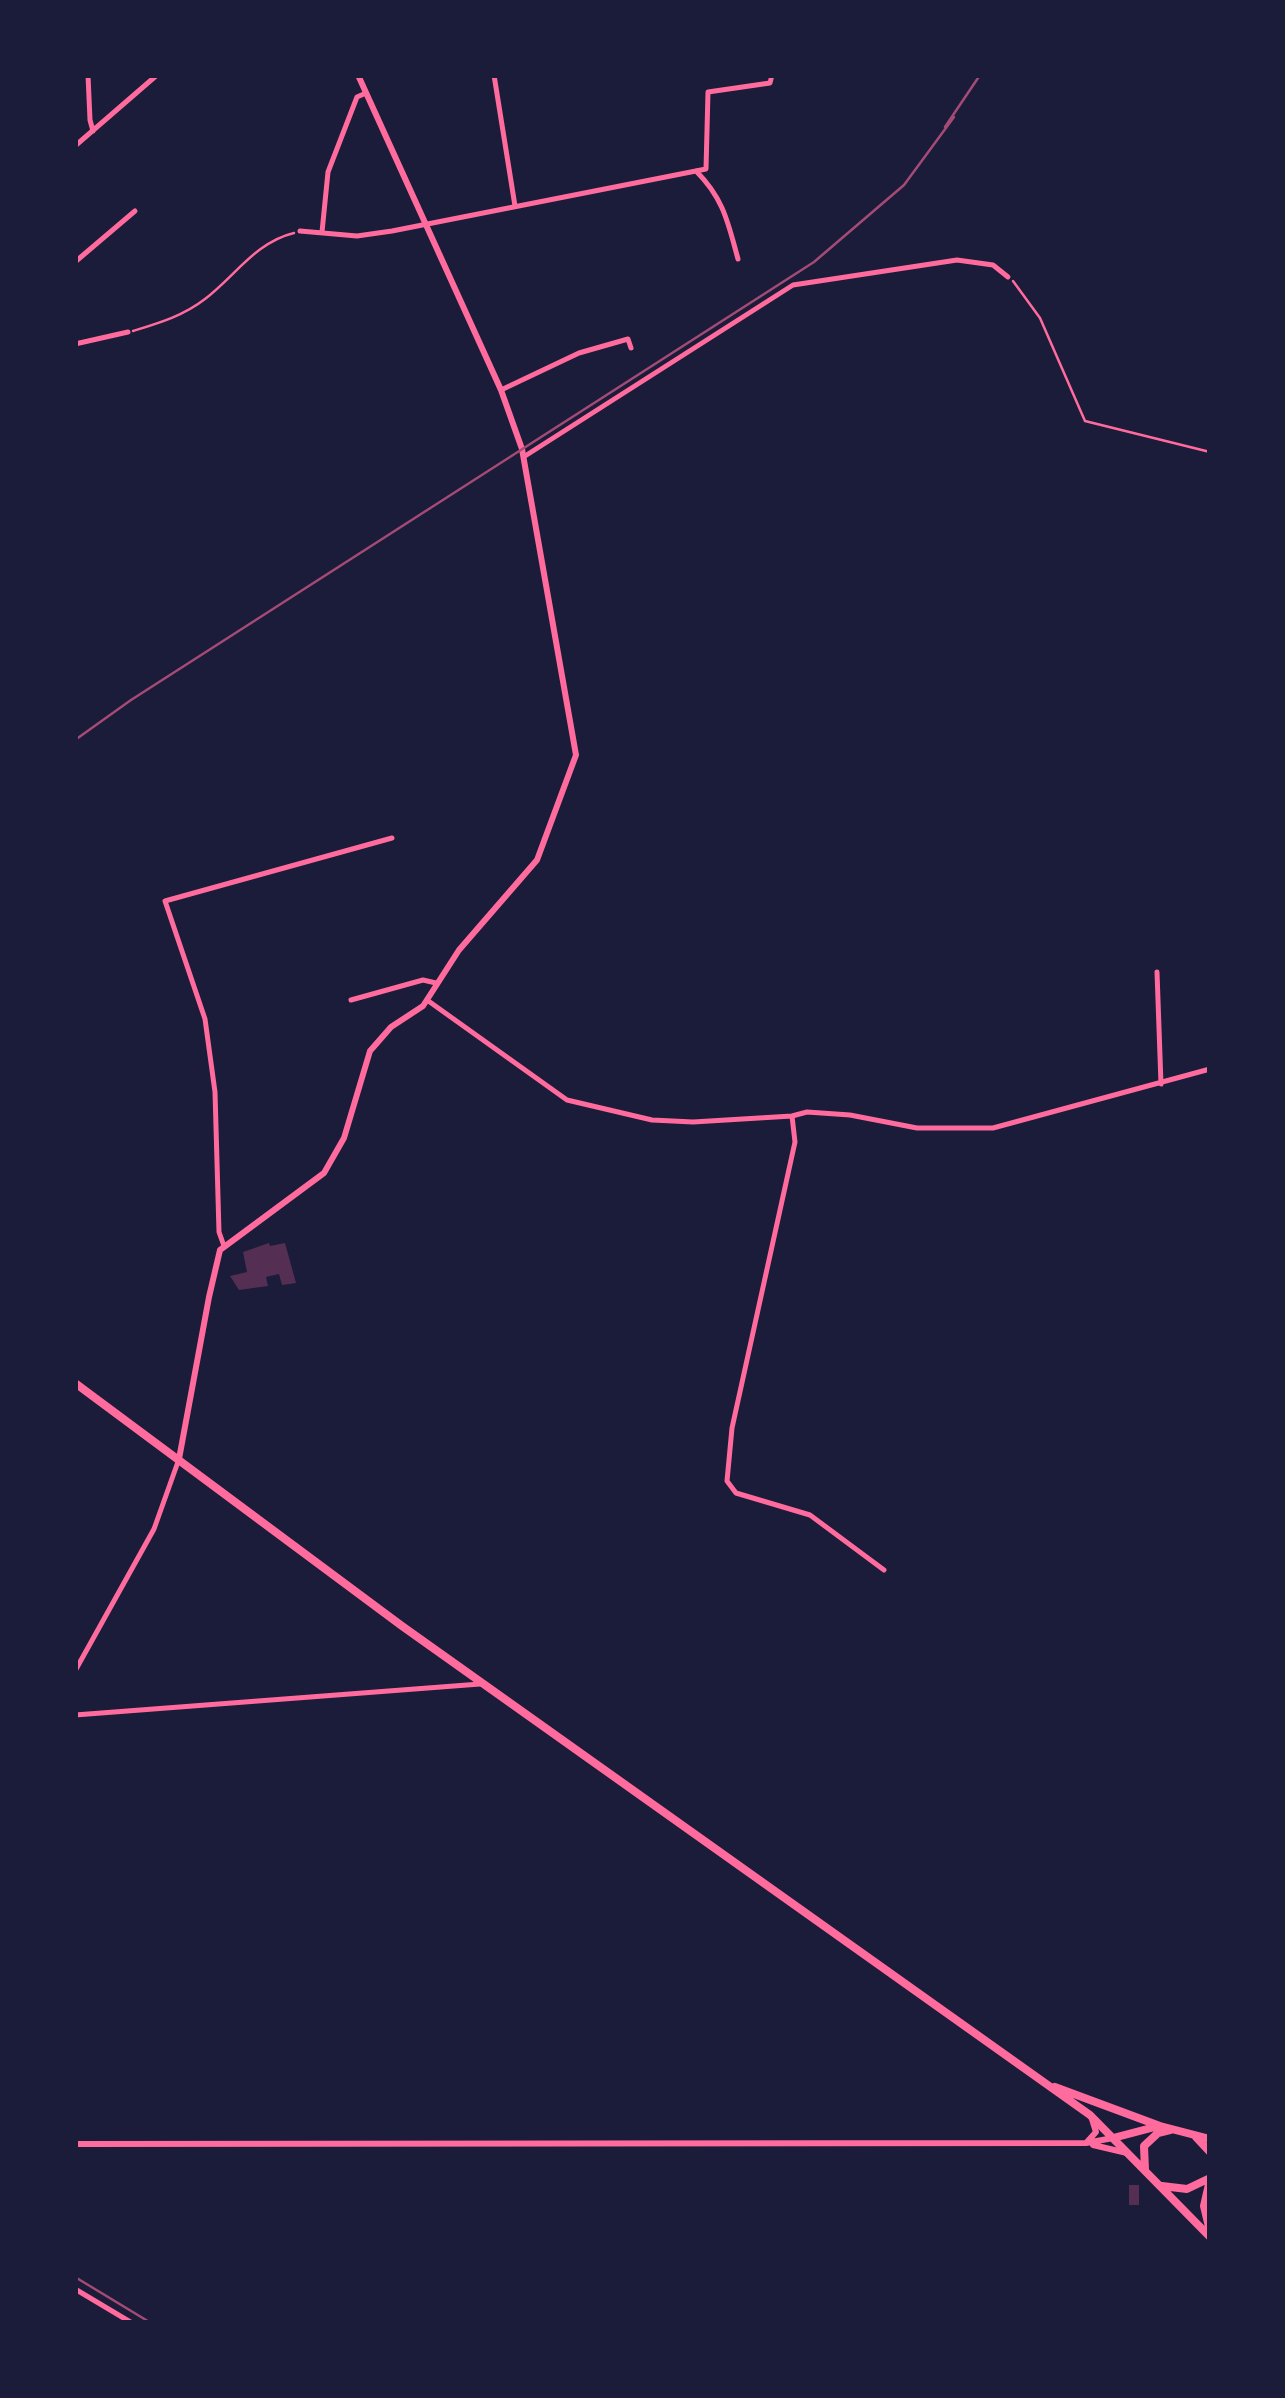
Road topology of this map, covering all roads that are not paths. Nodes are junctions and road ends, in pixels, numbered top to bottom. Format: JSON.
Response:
{"nodes":[{"id":1,"x":88,"y":75,"type":"edge"},
{"id":2,"x":158,"y":75,"type":"edge"},
{"id":3,"x":358,"y":75,"type":"edge"},
{"id":4,"x":494,"y":75,"type":"edge"},
{"id":5,"x":772,"y":75,"type":"edge"},
{"id":6,"x":366,"y":92,"type":"junction"},
{"id":7,"x":93,"y":131,"type":"junction"},
{"id":8,"x":75,"y":146,"type":"edge"},
{"id":9,"x":696,"y":171,"type":"junction"},
{"id":10,"x":515,"y":206,"type":"junction"},
{"id":11,"x":135,"y":211,"type":"dead end"},
{"id":12,"x":424,"y":224,"type":"junction"},
{"id":13,"x":300,"y":232,"type":"road end"},
{"id":14,"x":322,"y":232,"type":"junction"},
{"id":15,"x":738,"y":259,"type":"dead end"},
{"id":16,"x":75,"y":262,"type":"edge"},
{"id":17,"x":1008,"y":276,"type":"road end"},
{"id":18,"x":128,"y":332,"type":"road end"},
{"id":19,"x":75,"y":344,"type":"edge"},
{"id":20,"x":631,"y":348,"type":"dead end"},
{"id":21,"x":501,"y":390,"type":"junction"},
{"id":22,"x":524,"y":453,"type":"junction"},
{"id":23,"x":392,"y":838,"type":"dead end"},
{"id":24,"x":1156,"y":972,"type":"dead end"},
{"id":25,"x":436,"y":983,"type":"junction"},
{"id":26,"x":351,"y":1000,"type":"dead end"},
{"id":27,"x":427,"y":1000,"type":"junction"},
{"id":28,"x":1210,"y":1069,"type":"edge"},
{"id":29,"x":1161,"y":1084,"type":"junction"},
{"id":30,"x":792,"y":1116,"type":"junction"},
{"id":31,"x":224,"y":1246,"type":"junction"},
{"id":32,"x":75,"y":1383,"type":"edge"},
{"id":33,"x":179,"y":1459,"type":"junction"},
{"id":34,"x":884,"y":1570,"type":"dead end"},
{"id":35,"x":75,"y":1671,"type":"edge"},
{"id":36,"x":483,"y":1684,"type":"junction"},
{"id":37,"x":75,"y":1715,"type":"edge"},
{"id":38,"x":1037,"y":2080,"type":"junction"},
{"id":39,"x":1090,"y":2115,"type":"junction"},
{"id":40,"x":1160,"y":2126,"type":"junction"},
{"id":41,"x":1170,"y":2130,"type":"junction"},
{"id":42,"x":1196,"y":2137,"type":"junction"},
{"id":43,"x":1113,"y":2138,"type":"junction"},
{"id":44,"x":1210,"y":2139,"type":"edge"},
{"id":45,"x":1086,"y":2143,"type":"junction"},
{"id":46,"x":75,"y":2144,"type":"edge"},
{"id":47,"x":1210,"y":2152,"type":"edge"},
{"id":48,"x":1127,"y":2154,"type":"junction"},
{"id":49,"x":1146,"y":2174,"type":"junction"},
{"id":50,"x":1210,"y":2179,"type":"edge"},
{"id":51,"x":1158,"y":2185,"type":"junction"},
{"id":52,"x":1210,"y":2234,"type":"edge"},
{"id":53,"x":75,"y":2289,"type":"edge"},
{"id":54,"x":132,"y":2323,"type":"edge"}],
"edges":[{"from":1,"to":7,"type":"street"},
{"from":2,"to":7,"type":"street"},
{"from":3,"to":6,"type":"street"},
{"from":4,"to":10,"type":"street"},
{"from":5,"to":9,"type":"street"},
{"from":6,"to":12,"type":"street"},
{"from":6,"to":14,"type":"street"},
{"from":7,"to":8,"type":"street"},
{"from":9,"to":10,"type":"street"},
{"from":9,"to":15,"type":"street"},
{"from":10,"to":12,"type":"street"},
{"from":11,"to":16,"type":"street"},
{"from":12,"to":14,"type":"street"},
{"from":12,"to":21,"type":"street"},
{"from":13,"to":14,"type":"street"},
{"from":17,"to":22,"type":"street"},
{"from":18,"to":19,"type":"street"},
{"from":20,"to":21,"type":"street"},
{"from":21,"to":22,"type":"street"},
{"from":22,"to":25,"type":"street"},
{"from":23,"to":31,"type":"street"},
{"from":24,"to":29,"type":"street"},
{"from":25,"to":26,"type":"street"},
{"from":25,"to":27,"type":"street"},
{"from":27,"to":30,"type":"street"},
{"from":27,"to":31,"type":"street"},
{"from":28,"to":29,"type":"street"},
{"from":29,"to":30,"type":"street"},
{"from":30,"to":34,"type":"street"},
{"from":31,"to":33,"type":"street"},
{"from":32,"to":33,"type":"main road"},
{"from":33,"to":35,"type":"street"},
{"from":33,"to":36,"type":"main road"},
{"from":36,"to":37,"type":"street"},
{"from":36,"to":38,"type":"main road"},
{"from":38,"to":39,"type":"main road"},
{"from":38,"to":40,"type":"main road"},
{"from":39,"to":43,"type":"main road"},
{"from":39,"to":45,"type":"street"},
{"from":40,"to":41,"type":"main road"},
{"from":40,"to":43,"type":"main road"},
{"from":41,"to":42,"type":"main road"},
{"from":41,"to":49,"type":"main road"},
{"from":42,"to":44,"type":"main road"},
{"from":42,"to":47,"type":"main road"},
{"from":43,"to":45,"type":"street"},
{"from":43,"to":48,"type":"main road"},
{"from":45,"to":46,"type":"street"},
{"from":45,"to":48,"type":"street"},
{"from":48,"to":49,"type":"main road"},
{"from":49,"to":51,"type":"main road"},
{"from":50,"to":51,"type":"main road"},
{"from":50,"to":52,"type":"main road"},
{"from":51,"to":52,"type":"main road"},
{"from":53,"to":54,"type":"street"}]}
